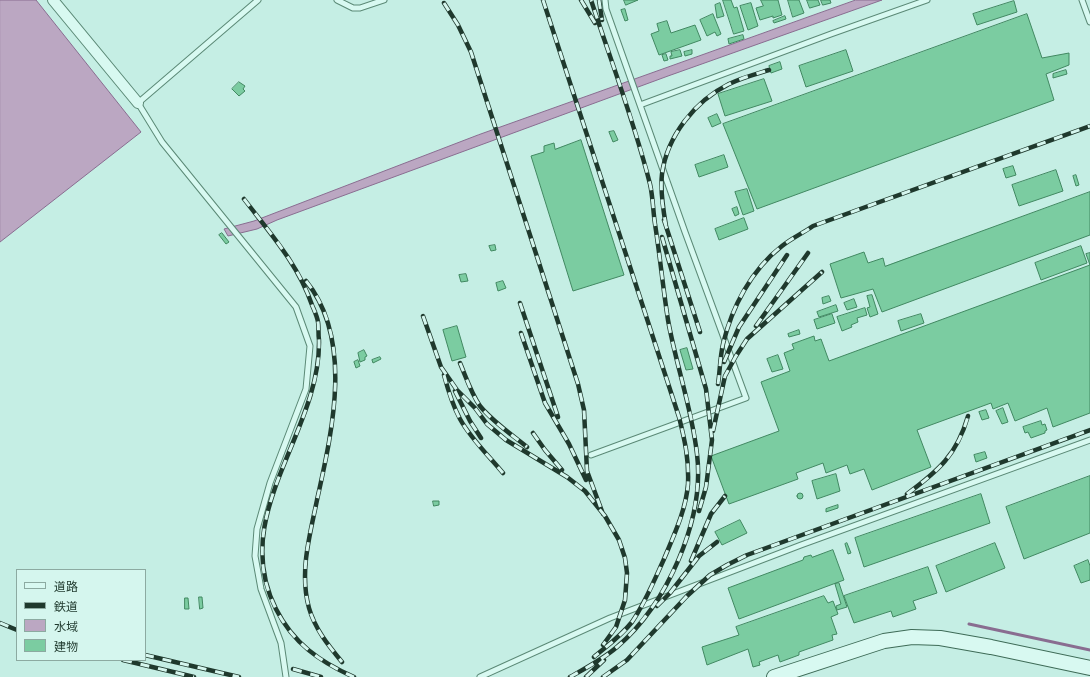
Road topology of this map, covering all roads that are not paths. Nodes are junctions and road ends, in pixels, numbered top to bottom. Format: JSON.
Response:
{"nodes":[{"id":1,"x":53,"y":0,"type":"edge"},
{"id":2,"x":258,"y":0,"type":"edge"},
{"id":3,"x":337,"y":0,"type":"edge"},
{"id":4,"x":384,"y":0,"type":"edge"},
{"id":5,"x":605,"y":0,"type":"edge"},
{"id":6,"x":927,"y":0,"type":"edge"},
{"id":7,"x":1082,"y":0,"type":"edge"},
{"id":8,"x":1090,"y":22,"type":"edge"},
{"id":9,"x":138,"y":103,"type":"junction"},
{"id":10,"x":640,"y":105,"type":"junction"},
{"id":11,"x":1090,"y":440,"type":"edge"},
{"id":12,"x":592,"y":455,"type":"dead end"},
{"id":13,"x":1090,"y":668,"type":"edge"},
{"id":14,"x":286,"y":677,"type":"edge"},
{"id":15,"x":480,"y":677,"type":"edge"},
{"id":16,"x":774,"y":677,"type":"edge"}],
"edges":[{"from":1,"to":9,"type":"street"},
{"from":2,"to":9,"type":"lane"},
{"from":3,"to":4,"type":"lane"},
{"from":5,"to":10,"type":"lane"},
{"from":6,"to":10,"type":"lane"},
{"from":7,"to":8,"type":"lane"},
{"from":9,"to":14,"type":"lane"},
{"from":10,"to":12,"type":"lane"},
{"from":11,"to":15,"type":"lane"},
{"from":13,"to":16,"type":"street"}]}
